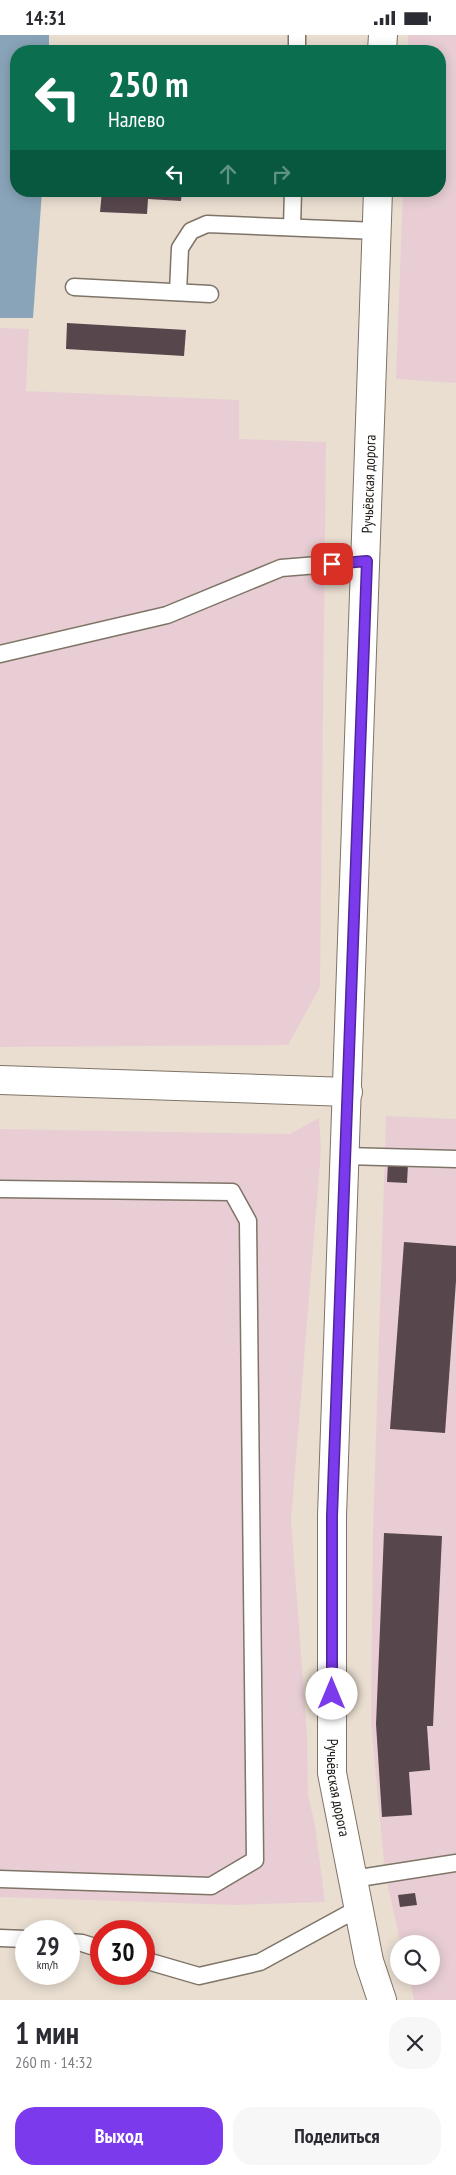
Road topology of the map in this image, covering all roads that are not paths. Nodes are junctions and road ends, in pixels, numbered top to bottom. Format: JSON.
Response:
{"nodes":[{"id":1,"x":293,"y":197,"type":"edge"},
{"id":2,"x":378,"y":197,"type":"edge"},
{"id":3,"x":292,"y":227,"type":"junction"},
{"id":4,"x":377,"y":231,"type":"junction"},
{"id":5,"x":74,"y":287,"type":"dead end"},
{"id":6,"x":178,"y":292,"type":"junction"},
{"id":7,"x":210,"y":294,"type":"dead end"},
{"id":8,"x":367,"y":561,"type":"junction"},
{"id":9,"x":0,"y":654,"type":"edge"},
{"id":10,"x":0,"y":1080,"type":"edge"},
{"id":11,"x":348,"y":1092,"type":"junction"},
{"id":12,"x":344,"y":1156,"type":"junction"},
{"id":13,"x":456,"y":1159,"type":"edge"},
{"id":14,"x":0,"y":1189,"type":"edge"},
{"id":15,"x":456,"y":1863,"type":"edge"},
{"id":16,"x":0,"y":1879,"type":"edge"},
{"id":17,"x":353,"y":1879,"type":"junction"},
{"id":18,"x":359,"y":1908,"type":"junction"},
{"id":19,"x":0,"y":1938,"type":"edge"},
{"id":20,"x":15,"y":1939,"type":"edge"},
{"id":21,"x":155,"y":1963,"type":"edge"},
{"id":22,"x":382,"y":2000,"type":"edge"}],
"edges":[{"from":1,"to":3,"type":"lane"},
{"from":2,"to":4,"type":"street","name":"Ручьёвская дорога"},
{"from":3,"to":4,"type":"lane"},
{"from":3,"to":6,"type":"lane"},
{"from":4,"to":8,"type":"street","name":"Ручьёвская дорога"},
{"from":5,"to":6,"type":"lane"},
{"from":6,"to":7,"type":"lane"},
{"from":8,"to":9,"type":"lane"},
{"from":8,"to":11,"type":"street","name":"Ручьёвская дорога"},
{"from":10,"to":11,"type":"street"},
{"from":11,"to":12,"type":"street","name":"Ручьёвская дорога"},
{"from":12,"to":13,"type":"lane"},
{"from":12,"to":17,"type":"street","name":"Ручьёвская дорога"},
{"from":14,"to":16,"type":"lane"},
{"from":15,"to":17,"type":"lane"},
{"from":17,"to":18,"type":"street","name":"Ручьёвская дорога"},
{"from":18,"to":21,"type":"lane"},
{"from":18,"to":22,"type":"street","name":"Ручьёвская дорога"},
{"from":19,"to":20,"type":"lane"}]}
